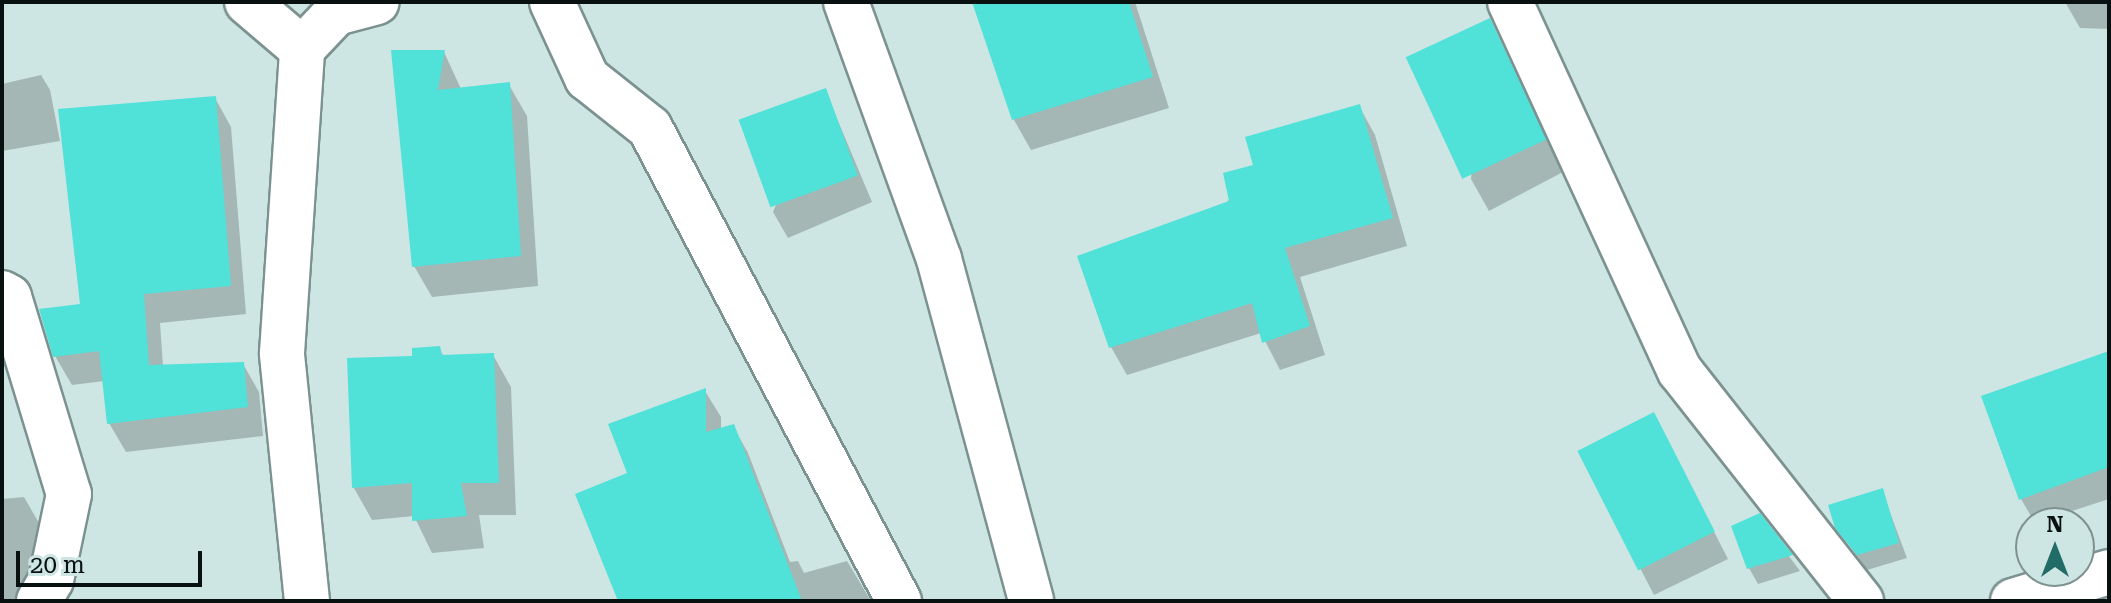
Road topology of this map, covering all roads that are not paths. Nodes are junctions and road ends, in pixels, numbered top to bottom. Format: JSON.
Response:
{"nodes":[{"id":1,"x":247,"y":2,"type":"edge"},
{"id":2,"x":377,"y":2,"type":"edge"},
{"id":3,"x":552,"y":2,"type":"edge"},
{"id":4,"x":846,"y":2,"type":"edge"},
{"id":5,"x":1510,"y":2,"type":"edge"},
{"id":6,"x":302,"y":49,"type":"junction"},
{"id":7,"x":2,"y":293,"type":"edge"},
{"id":8,"x":2109,"y":572,"type":"edge"},
{"id":9,"x":39,"y":601,"type":"edge"},
{"id":10,"x":307,"y":601,"type":"edge"},
{"id":11,"x":899,"y":601,"type":"edge"},
{"id":12,"x":1031,"y":601,"type":"edge"},
{"id":13,"x":1861,"y":601,"type":"edge"},
{"id":14,"x":2013,"y":601,"type":"edge"}],
"edges":[{"from":1,"to":6,"type":"street"},
{"from":2,"to":6,"type":"street"},
{"from":3,"to":11,"type":"street"},
{"from":4,"to":12,"type":"street"},
{"from":5,"to":13,"type":"street"},
{"from":6,"to":10,"type":"street"},
{"from":7,"to":9,"type":"street"},
{"from":8,"to":14,"type":"street"}]}
